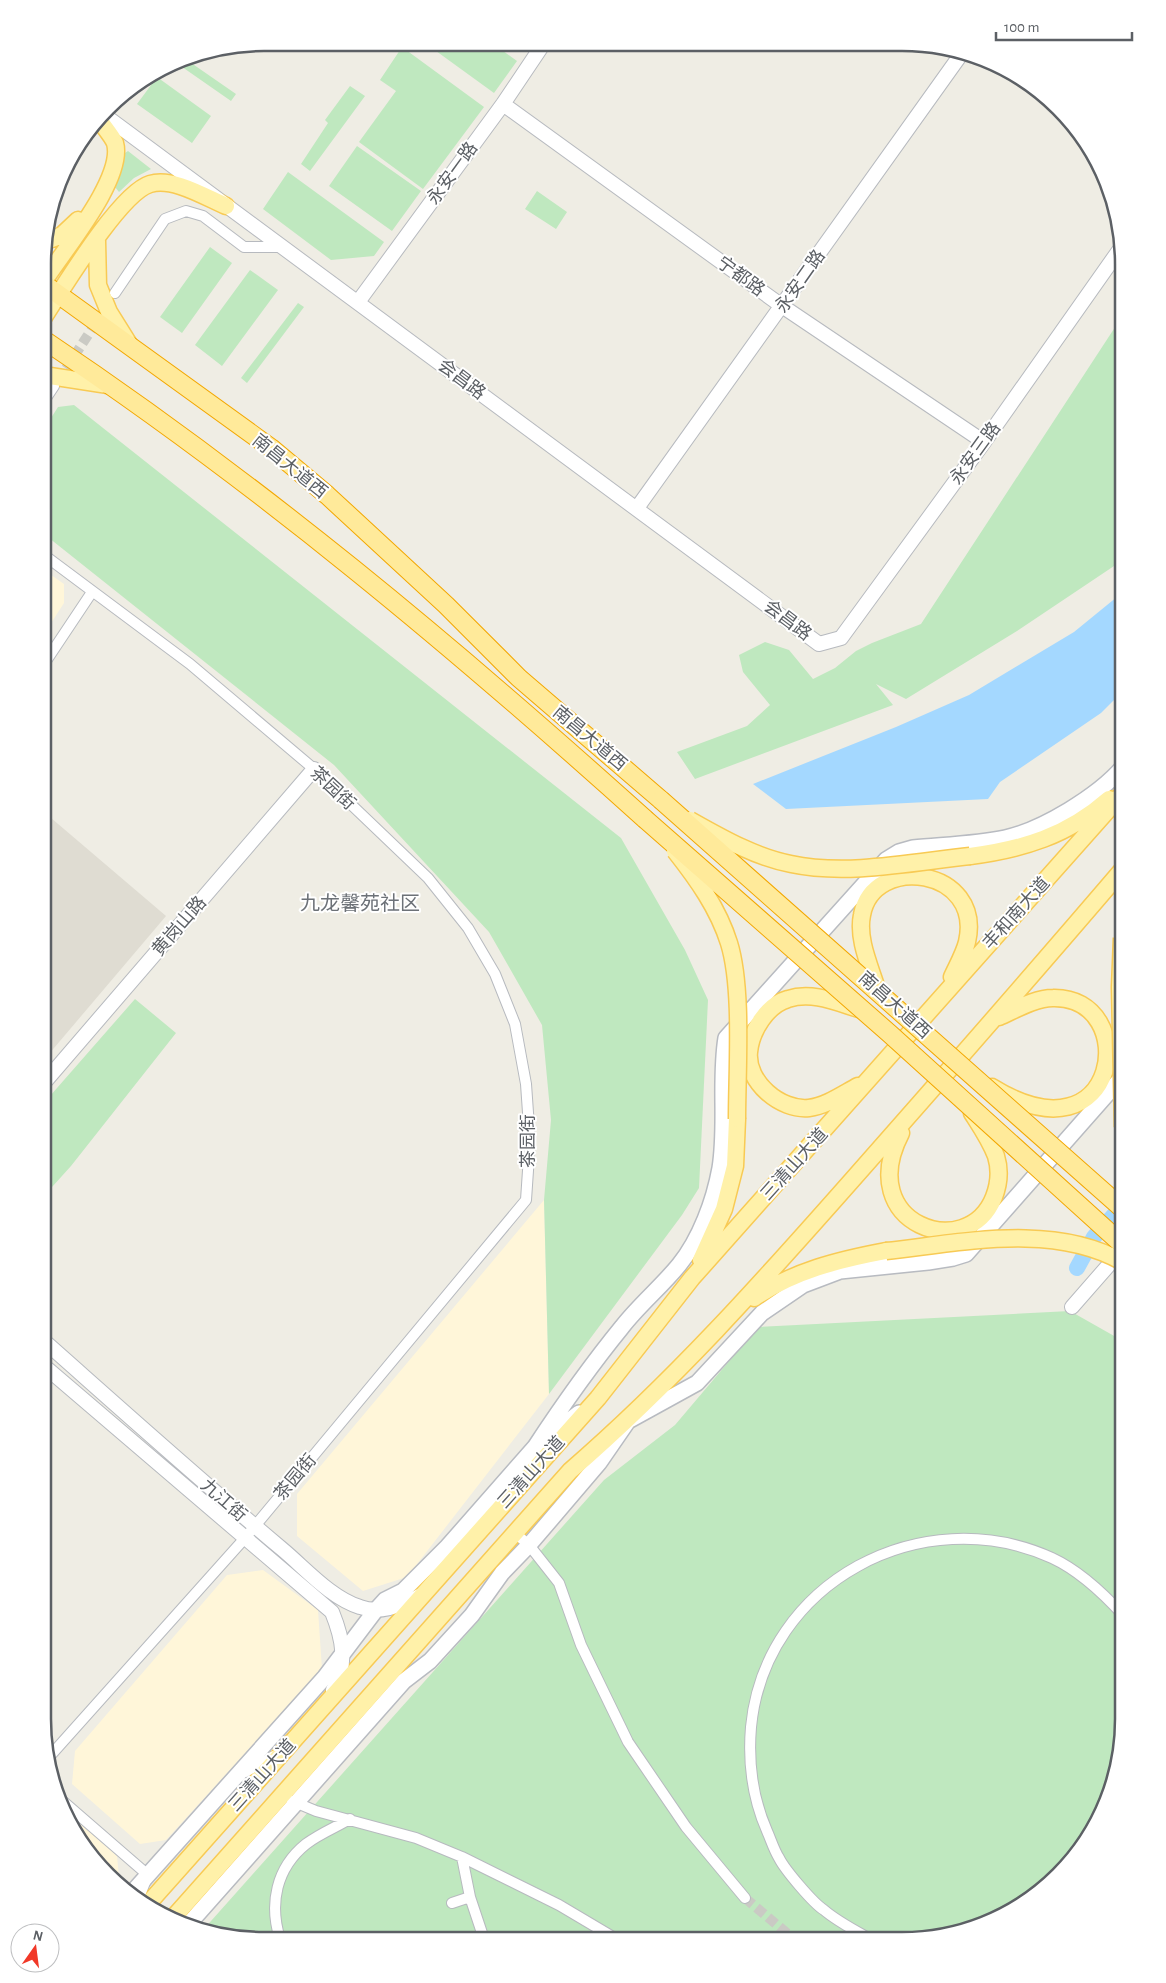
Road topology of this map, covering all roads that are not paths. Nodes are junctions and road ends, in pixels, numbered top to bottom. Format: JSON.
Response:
{"nodes":[{"id":1,"x":539,"y":51,"type":"edge"},
{"id":2,"x":958,"y":58,"type":"edge"},
{"id":3,"x":503,"y":104,"type":"junction"},
{"id":4,"x":109,"y":119,"type":"edge"},
{"id":5,"x":103,"y":125,"type":"edge"},
{"id":6,"x":100,"y":200,"type":"junction"},
{"id":7,"x":226,"y":206,"type":"junction"},
{"id":8,"x":53,"y":239,"type":"edge"},
{"id":9,"x":97,"y":241,"type":"junction"},
{"id":10,"x":282,"y":247,"type":"junction"},
{"id":11,"x":1114,"y":257,"type":"edge"},
{"id":12,"x":51,"y":271,"type":"edge"},
{"id":13,"x":51,"y":288,"type":"edge"},
{"id":14,"x":115,"y":293,"type":"dead end"},
{"id":15,"x":58,"y":295,"type":"junction"},
{"id":16,"x":358,"y":302,"type":"junction"},
{"id":17,"x":51,"y":306,"type":"edge"},
{"id":18,"x":782,"y":306,"type":"junction"},
{"id":19,"x":51,"y":345,"type":"edge"},
{"id":20,"x":130,"y":346,"type":"junction"},
{"id":21,"x":51,"y":376,"type":"edge"},
{"id":22,"x":108,"y":385,"type":"junction"},
{"id":23,"x":984,"y":442,"type":"junction"},
{"id":24,"x":637,"y":508,"type":"junction"},
{"id":25,"x":51,"y":560,"type":"edge"},
{"id":26,"x":92,"y":592,"type":"junction"},
{"id":27,"x":820,"y":644,"type":"joint"},
{"id":28,"x":51,"y":654,"type":"edge"},
{"id":29,"x":314,"y":769,"type":"junction"},
{"id":30,"x":1115,"y":774,"type":"edge"},
{"id":31,"x":1115,"y":793,"type":"edge"},
{"id":32,"x":1115,"y":802,"type":"edge"},
{"id":33,"x":675,"y":812,"type":"junction"},
{"id":34,"x":652,"y":824,"type":"junction"},
{"id":35,"x":1115,"y":878,"type":"edge"},
{"id":36,"x":877,"y":989,"type":"junction"},
{"id":37,"x":945,"y":993,"type":"junction"},
{"id":38,"x":862,"y":1010,"type":"junction"},
{"id":39,"x":997,"y":1018,"type":"junction"},
{"id":40,"x":909,"y":1034,"type":"joint"},
{"id":41,"x":51,"y":1075,"type":"edge"},
{"id":42,"x":974,"y":1076,"type":"junction"},
{"id":43,"x":866,"y":1082,"type":"junction"},
{"id":44,"x":1115,"y":1085,"type":"edge"},
{"id":45,"x":963,"y":1100,"type":"junction"},
{"id":46,"x":912,"y":1113,"type":"junction"},
{"id":47,"x":1115,"y":1202,"type":"edge"},
{"id":48,"x":1115,"y":1240,"type":"edge"},
{"id":49,"x":1115,"y":1256,"type":"edge"},
{"id":50,"x":1115,"y":1257,"type":"edge"},
{"id":51,"x":692,"y":1278,"type":"junction"},
{"id":52,"x":1072,"y":1307,"type":"dead end"},
{"id":53,"x":736,"y":1311,"type":"junction"},
{"id":54,"x":51,"y":1347,"type":"edge"},
{"id":55,"x":51,"y":1372,"type":"edge"},
{"id":56,"x":598,"y":1398,"type":"junction"},
{"id":57,"x":628,"y":1421,"type":"junction"},
{"id":58,"x":535,"y":1447,"type":"junction"},
{"id":59,"x":255,"y":1526,"type":"junction"},
{"id":60,"x":515,"y":1533,"type":"junction"},
{"id":61,"x":245,"y":1538,"type":"junction"},
{"id":62,"x":530,"y":1545,"type":"junction"},
{"id":63,"x":448,"y":1546,"type":"junction"},
{"id":64,"x":425,"y":1594,"type":"junction"},
{"id":65,"x":1115,"y":1606,"type":"edge"},
{"id":66,"x":375,"y":1611,"type":"junction"},
{"id":67,"x":342,"y":1654,"type":"junction"},
{"id":68,"x":326,"y":1703,"type":"junction"},
{"id":69,"x":284,"y":1751,"type":"junction"},
{"id":70,"x":54,"y":1752,"type":"edge"},
{"id":71,"x":237,"y":1776,"type":"junction"},
{"id":72,"x":281,"y":1796,"type":"junction"},
{"id":73,"x":296,"y":1802,"type":"junction"},
{"id":74,"x":75,"y":1816,"type":"edge"},
{"id":75,"x":350,"y":1819,"type":"junction"},
{"id":76,"x":462,"y":1857,"type":"junction"},
{"id":77,"x":148,"y":1875,"type":"junction"},
{"id":78,"x":135,"y":1889,"type":"edge"},
{"id":79,"x":141,"y":1893,"type":"edge"},
{"id":80,"x":470,"y":1897,"type":"junction"},
{"id":81,"x":746,"y":1898,"type":"tunnel mouth"},
{"id":82,"x":152,"y":1899,"type":"edge"},
{"id":83,"x":452,"y":1903,"type":"dead end"},
{"id":84,"x":177,"y":1913,"type":"edge"},
{"id":85,"x":193,"y":1919,"type":"edge"},
{"id":86,"x":279,"y":1932,"type":"edge"},
{"id":87,"x":482,"y":1932,"type":"edge"},
{"id":88,"x":605,"y":1932,"type":"edge"},
{"id":89,"x":859,"y":1932,"type":"edge"}],
"edges":[{"from":1,"to":3,"type":"street","name":"永安一路"},
{"from":2,"to":18,"type":"street","name":"永安二路"},
{"from":3,"to":16,"type":"street","name":"永安一路"},
{"from":3,"to":18,"type":"street","name":"宁都路"},
{"from":4,"to":7,"type":"street","name":"会昌路"},
{"from":5,"to":6,"type":"main road"},
{"from":6,"to":8,"type":"main road"},
{"from":6,"to":12,"type":"main road"},
{"from":7,"to":9,"type":"main road"},
{"from":7,"to":10,"type":"street","name":"会昌路"},
{"from":9,"to":15,"type":"main road"},
{"from":9,"to":20,"type":"main road"},
{"from":10,"to":14,"type":"street"},
{"from":10,"to":16,"type":"street","name":"会昌路"},
{"from":11,"to":23,"type":"street","name":"永安三路"},
{"from":13,"to":15,"type":"highway","name":"南昌大道西"},
{"from":15,"to":17,"type":"main road"},
{"from":15,"to":20,"type":"highway","name":"南昌大道西"},
{"from":16,"to":24,"type":"street","name":"会昌路"},
{"from":18,"to":23,"type":"street","name":"宁都路"},
{"from":18,"to":24,"type":"street","name":"永安二路"},
{"from":19,"to":22,"type":"highway","name":"南昌大道西"},
{"from":20,"to":33,"type":"highway","name":"南昌大道西","bridge":true},
{"from":21,"to":22,"type":"main road"},
{"from":22,"to":34,"type":"highway","name":"南昌大道西"},
{"from":23,"to":27,"type":"street","name":"永安三路"},
{"from":24,"to":27,"type":"street","name":"会昌路"},
{"from":25,"to":26,"type":"street","name":"茶园街"},
{"from":26,"to":28,"type":"street"},
{"from":26,"to":29,"type":"street","name":"茶园街"},
{"from":29,"to":41,"type":"street","name":"黄岗山路"},
{"from":29,"to":59,"type":"street","name":"茶园街"},
{"from":30,"to":58,"type":"main road"},
{"from":31,"to":33,"type":"main road","bridge":true},
{"from":32,"to":37,"type":"main road","name":"丰和南大道"},
{"from":33,"to":36,"type":"highway","name":"南昌大道西","bridge":true},
{"from":34,"to":38,"type":"highway","name":"南昌大道西","bridge":true},
{"from":34,"to":51,"type":"main road","bridge":true},
{"from":35,"to":39,"type":"main road"},
{"from":36,"to":37,"type":"main road"},
{"from":36,"to":42,"type":"highway","name":"南昌大道西","bridge":true},
{"from":37,"to":40,"type":"main road","name":"丰和南大道"},
{"from":38,"to":43,"type":"main road"},
{"from":38,"to":45,"type":"highway","name":"南昌大道西","bridge":true},
{"from":39,"to":42,"type":"main road","bridge":true},
{"from":39,"to":46,"type":"main road","name":"三清山大道"},
{"from":40,"to":43,"type":"main road","name":"三清山大道"},
{"from":42,"to":47,"type":"highway","name":"南昌大道西","bridge":true},
{"from":43,"to":51,"type":"main road","name":"三清山大道"},
{"from":44,"to":57,"type":"main road"},
{"from":45,"to":46,"type":"main road","bridge":true},
{"from":45,"to":48,"type":"highway","name":"南昌大道西","bridge":true},
{"from":46,"to":53,"type":"main road","name":"三清山大道"},
{"from":49,"to":52,"type":"street"},
{"from":50,"to":53,"type":"main road","bridge":true},
{"from":51,"to":56,"type":"main road","name":"三清山大道"},
{"from":53,"to":57,"type":"main road","name":"三清山大道"},
{"from":54,"to":59,"type":"street","name":"九江街"},
{"from":55,"to":61,"type":"street","name":"九江街"},
{"from":56,"to":58,"type":"main road"},
{"from":56,"to":64,"type":"main road","name":"三清山大道"},
{"from":57,"to":60,"type":"main road","name":"三清山大道"},
{"from":57,"to":62,"type":"main road"},
{"from":58,"to":63,"type":"main road"},
{"from":59,"to":61,"type":"street","name":"茶园街"},
{"from":59,"to":66,"type":"street","name":"九江街"},
{"from":60,"to":62,"type":"street"},
{"from":60,"to":72,"type":"main road","name":"三清山大道"},
{"from":61,"to":67,"type":"street","name":"九江街"},
{"from":61,"to":70,"type":"street","name":"茶园街"},
{"from":62,"to":73,"type":"main road"},
{"from":62,"to":81,"type":"street"},
{"from":63,"to":64,"type":"main road"},
{"from":63,"to":66,"type":"main road"},
{"from":64,"to":66,"type":"street"},
{"from":64,"to":68,"type":"main road","name":"三清山大道"},
{"from":65,"to":89,"type":"street"},
{"from":66,"to":67,"type":"main road"},
{"from":67,"to":68,"type":"street","name":"九江街"},
{"from":67,"to":71,"type":"main road"},
{"from":68,"to":69,"type":"main road","name":"三清山大道"},
{"from":69,"to":71,"type":"street"},
{"from":69,"to":82,"type":"main road","name":"三清山大道"},
{"from":71,"to":77,"type":"main road"},
{"from":72,"to":73,"type":"street"},
{"from":72,"to":84,"type":"main road","name":"三清山大道"},
{"from":73,"to":75,"type":"street"},
{"from":73,"to":85,"type":"main road"},
{"from":74,"to":77,"type":"street"},
{"from":75,"to":76,"type":"street"},
{"from":75,"to":86,"type":"street"},
{"from":76,"to":80,"type":"street"},
{"from":76,"to":88,"type":"street"},
{"from":77,"to":78,"type":"main road"},
{"from":77,"to":79,"type":"street"},
{"from":80,"to":83,"type":"street"},
{"from":80,"to":87,"type":"street"}]}
